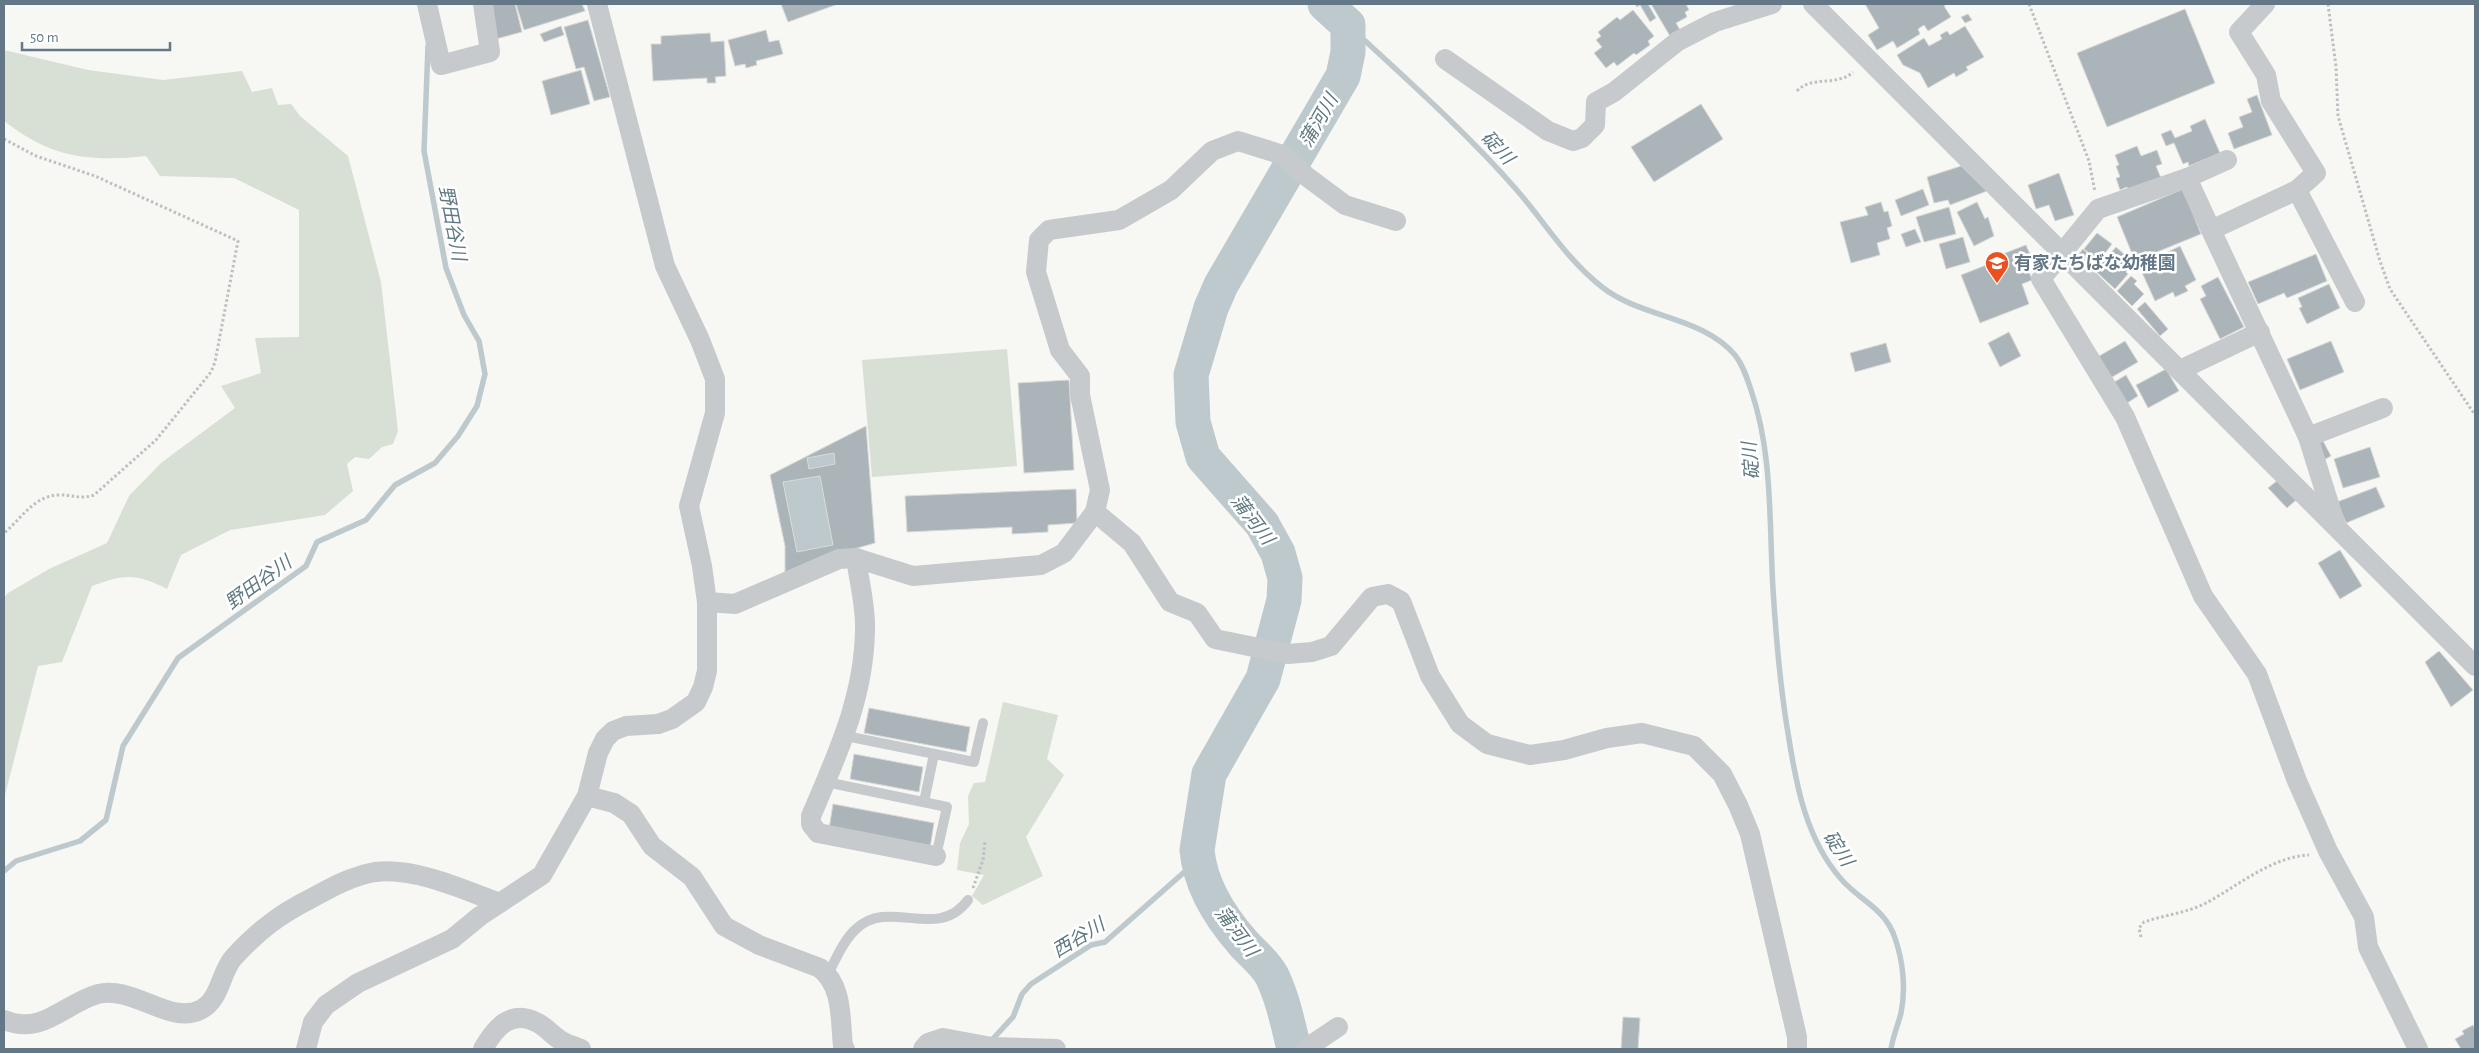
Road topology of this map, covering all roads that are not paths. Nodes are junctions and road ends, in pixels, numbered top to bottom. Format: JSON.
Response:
{"nodes":[{"id":1,"x":427,"y":4,"type":"edge"},
{"id":2,"x":483,"y":4,"type":"edge"},
{"id":3,"x":597,"y":4,"type":"edge"},
{"id":4,"x":1772,"y":4,"type":"edge"},
{"id":5,"x":1813,"y":4,"type":"edge"},
{"id":6,"x":2264,"y":4,"type":"edge"},
{"id":7,"x":1445,"y":59,"type":"dead end"},
{"id":8,"x":2227,"y":160,"type":"dead end"},
{"id":9,"x":2186,"y":178,"type":"junction"},
{"id":10,"x":2297,"y":190,"type":"junction"},
{"id":11,"x":1396,"y":221,"type":"dead end"},
{"id":12,"x":2211,"y":230,"type":"junction"},
{"id":13,"x":2063,"y":253,"type":"junction"},
{"id":14,"x":2355,"y":302,"type":"dead end"},
{"id":15,"x":2260,"y":332,"type":"junction"},
{"id":16,"x":2180,"y":370,"type":"junction"},
{"id":17,"x":2382,"y":408,"type":"dead end"},
{"id":18,"x":2308,"y":437,"type":"junction"},
{"id":19,"x":1095,"y":512,"type":"junction"},
{"id":20,"x":2336,"y":526,"type":"junction"},
{"id":21,"x":856,"y":558,"type":"junction"},
{"id":22,"x":707,"y":602,"type":"junction"},
{"id":23,"x":2475,"y":666,"type":"edge"},
{"id":24,"x":983,"y":722,"type":"dead end"},
{"id":25,"x":846,"y":736,"type":"junction"},
{"id":26,"x":934,"y":754,"type":"junction"},
{"id":27,"x":826,"y":782,"type":"junction"},
{"id":28,"x":587,"y":796,"type":"junction"},
{"id":29,"x":924,"y":802,"type":"junction"},
{"id":30,"x":936,"y":856,"type":"joint"},
{"id":31,"x":968,"y":900,"type":"road end"},
{"id":32,"x":499,"y":902,"type":"junction"},
{"id":33,"x":828,"y":974,"type":"junction"},
{"id":34,"x":4,"y":1020,"type":"edge"},
{"id":35,"x":1338,"y":1027,"type":"dead end"},
{"id":36,"x":1306,"y":1048,"type":"edge"},
{"id":37,"x":306,"y":1049,"type":"edge"},
{"id":38,"x":483,"y":1049,"type":"edge"},
{"id":39,"x":581,"y":1049,"type":"edge"},
{"id":40,"x":845,"y":1049,"type":"edge"},
{"id":41,"x":922,"y":1049,"type":"edge"},
{"id":42,"x":1056,"y":1049,"type":"edge"},
{"id":43,"x":1797,"y":1049,"type":"edge"},
{"id":44,"x":2418,"y":1049,"type":"edge"}],
"edges":[{"from":1,"to":2,"type":"street"},
{"from":3,"to":22,"type":"street"},
{"from":4,"to":7,"type":"street"},
{"from":5,"to":13,"type":"street"},
{"from":6,"to":10,"type":"street"},
{"from":8,"to":9,"type":"street"},
{"from":9,"to":12,"type":"street"},
{"from":9,"to":13,"type":"street"},
{"from":10,"to":12,"type":"street"},
{"from":10,"to":14,"type":"street"},
{"from":11,"to":19,"type":"street"},
{"from":12,"to":15,"type":"street"},
{"from":13,"to":16,"type":"street"},
{"from":13,"to":44,"type":"street"},
{"from":15,"to":16,"type":"street"},
{"from":15,"to":18,"type":"street"},
{"from":16,"to":20,"type":"street"},
{"from":17,"to":18,"type":"street"},
{"from":18,"to":20,"type":"street"},
{"from":19,"to":21,"type":"street"},
{"from":19,"to":43,"type":"street"},
{"from":20,"to":23,"type":"street"},
{"from":21,"to":22,"type":"street"},
{"from":21,"to":25,"type":"street"},
{"from":22,"to":28,"type":"street"},
{"from":24,"to":26,"type":"lane"},
{"from":25,"to":26,"type":"lane"},
{"from":25,"to":27,"type":"street"},
{"from":26,"to":29,"type":"lane"},
{"from":27,"to":29,"type":"lane"},
{"from":27,"to":30,"type":"street"},
{"from":28,"to":32,"type":"street"},
{"from":28,"to":33,"type":"street"},
{"from":29,"to":30,"type":"lane"},
{"from":31,"to":33,"type":"lane"},
{"from":32,"to":34,"type":"street"},
{"from":32,"to":37,"type":"street"},
{"from":33,"to":40,"type":"street"},
{"from":35,"to":36,"type":"street"},
{"from":38,"to":39,"type":"street"},
{"from":41,"to":42,"type":"street"}]}
